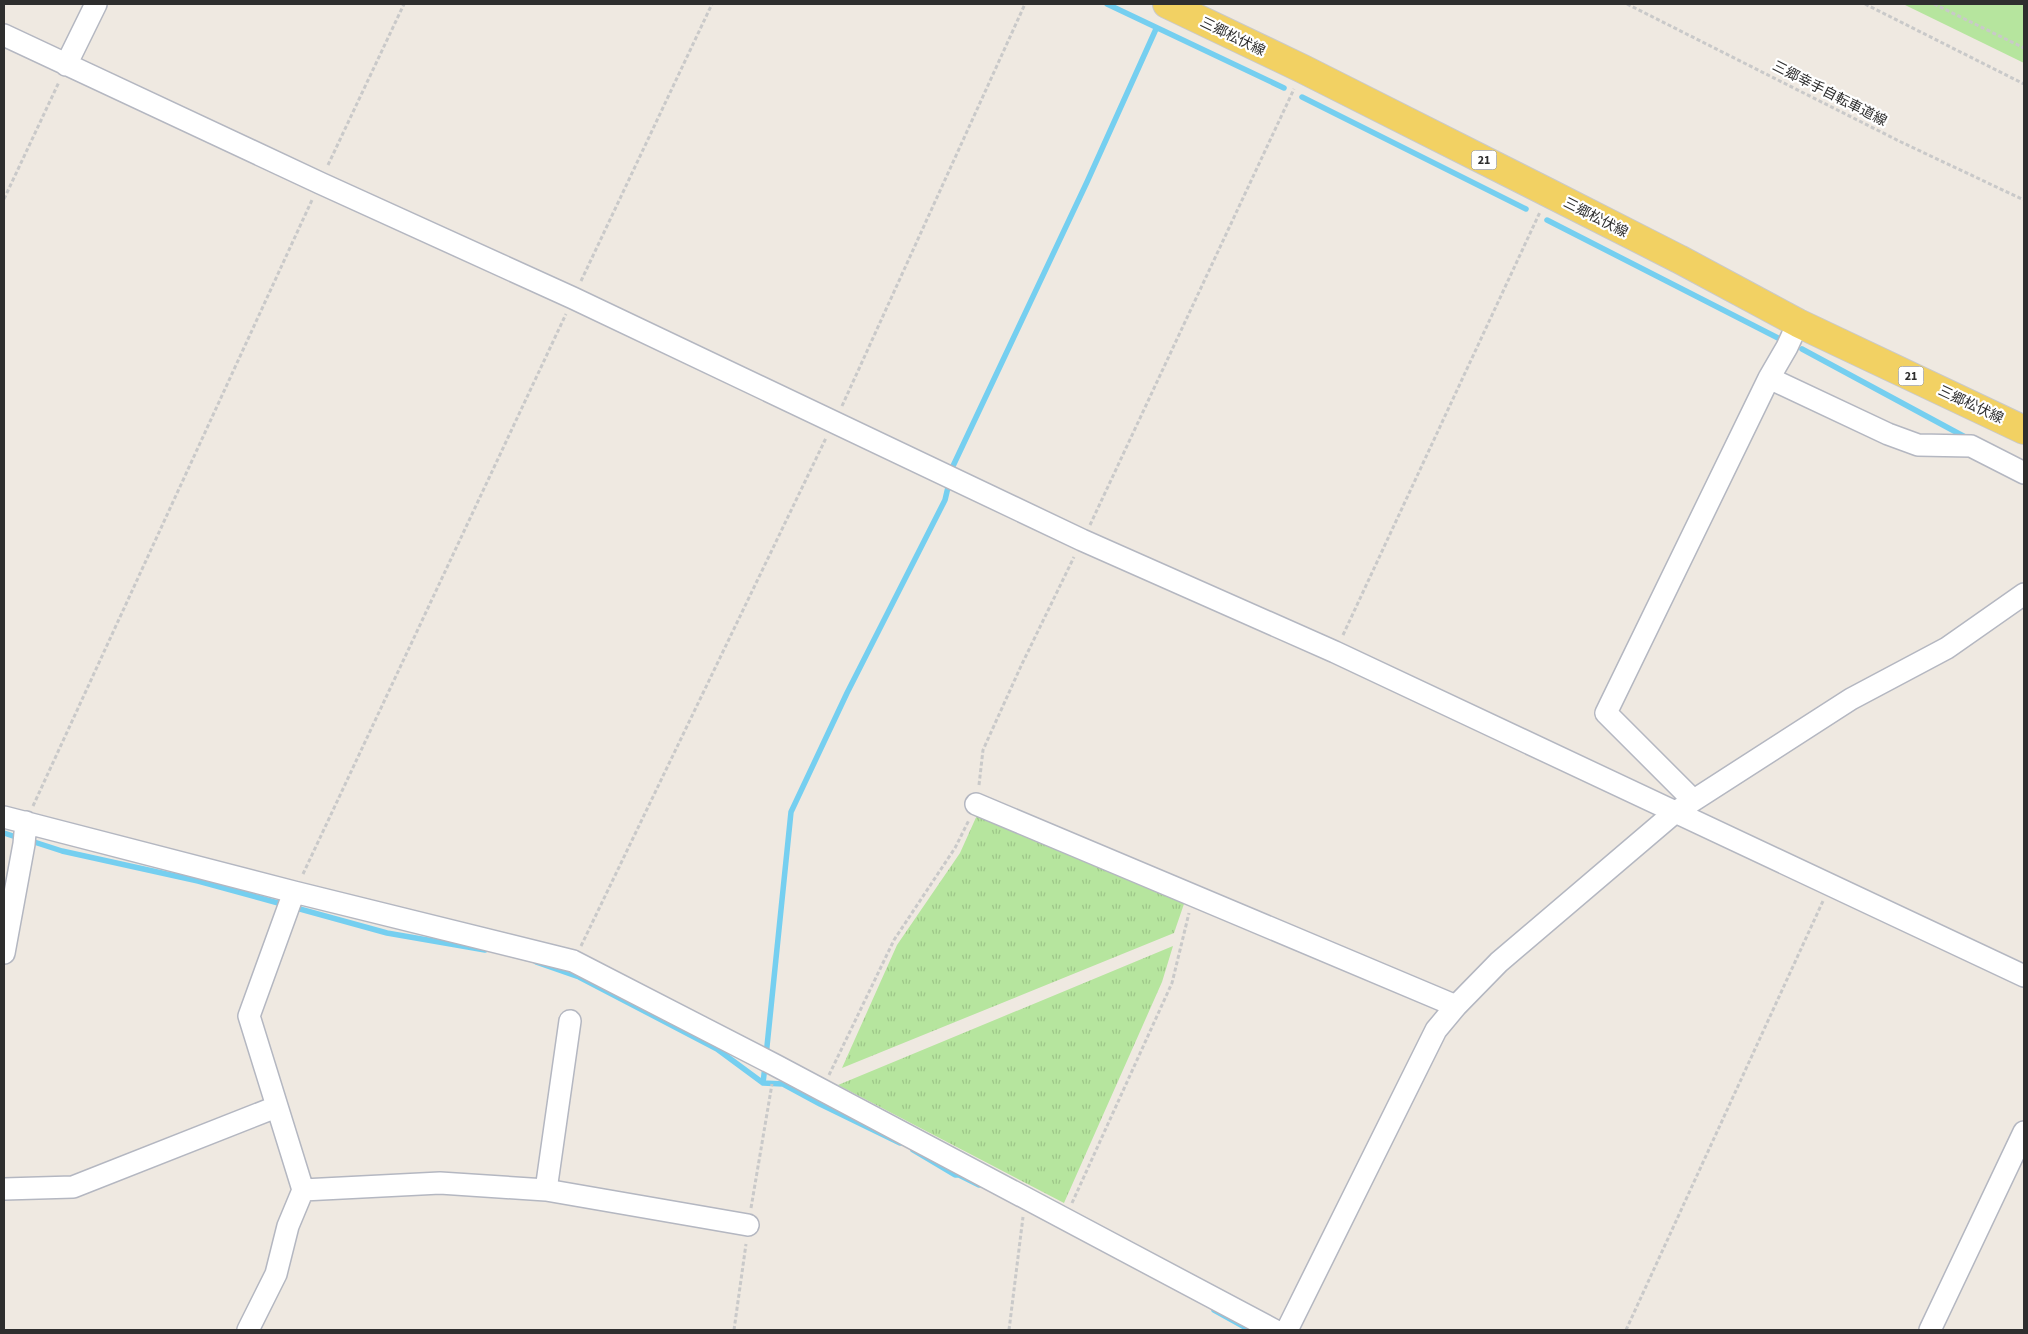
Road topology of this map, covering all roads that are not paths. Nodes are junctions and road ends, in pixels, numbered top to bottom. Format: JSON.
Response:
{"nodes":[{"id":1,"x":96,"y":4,"type":"edge"},
{"id":2,"x":1167,"y":4,"type":"edge"},
{"id":3,"x":4,"y":35,"type":"edge"},
{"id":4,"x":66,"y":65,"type":"junction"},
{"id":5,"x":1798,"y":323,"type":"junction"},
{"id":6,"x":1769,"y":378,"type":"junction"},
{"id":7,"x":2024,"y":430,"type":"edge"},
{"id":8,"x":2024,"y":473,"type":"edge"},
{"id":9,"x":2024,"y":594,"type":"edge"},
{"id":10,"x":1694,"y":800,"type":"junction"},
{"id":11,"x":976,"y":804,"type":"road end"},
{"id":12,"x":1674,"y":813,"type":"junction"},
{"id":13,"x":4,"y":817,"type":"edge"},
{"id":14,"x":26,"y":822,"type":"junction"},
{"id":15,"x":294,"y":892,"type":"junction"},
{"id":16,"x":4,"y":954,"type":"edge"},
{"id":17,"x":2024,"y":976,"type":"edge"},
{"id":18,"x":1456,"y":1006,"type":"junction"},
{"id":19,"x":570,"y":1021,"type":"dead end"},
{"id":20,"x":276,"y":1107,"type":"junction"},
{"id":21,"x":2024,"y":1132,"type":"edge"},
{"id":22,"x":4,"y":1189,"type":"edge"},
{"id":23,"x":303,"y":1190,"type":"junction"},
{"id":24,"x":546,"y":1190,"type":"junction"},
{"id":25,"x":748,"y":1224,"type":"road end"},
{"id":26,"x":248,"y":1330,"type":"edge"},
{"id":27,"x":1274,"y":1330,"type":"edge"},
{"id":28,"x":1287,"y":1330,"type":"edge"},
{"id":29,"x":1930,"y":1330,"type":"edge"}],
"edges":[{"from":1,"to":4,"type":"street"},
{"from":2,"to":5,"type":"main road","name":"三郷松伏線","number":"21"},
{"from":3,"to":4,"type":"street"},
{"from":4,"to":12,"type":"street"},
{"from":5,"to":6,"type":"street"},
{"from":5,"to":7,"type":"main road","name":"三郷松伏線","number":"21"},
{"from":6,"to":8,"type":"street"},
{"from":6,"to":10,"type":"street"},
{"from":9,"to":10,"type":"street"},
{"from":10,"to":12,"type":"street"},
{"from":11,"to":18,"type":"street"},
{"from":12,"to":17,"type":"street"},
{"from":12,"to":18,"type":"street"},
{"from":13,"to":14,"type":"street"},
{"from":14,"to":15,"type":"street"},
{"from":14,"to":16,"type":"street"},
{"from":15,"to":20,"type":"street"},
{"from":15,"to":27,"type":"street"},
{"from":18,"to":28,"type":"street"},
{"from":19,"to":24,"type":"street"},
{"from":20,"to":22,"type":"street"},
{"from":20,"to":23,"type":"street"},
{"from":21,"to":29,"type":"street"},
{"from":23,"to":24,"type":"street"},
{"from":23,"to":26,"type":"street"},
{"from":24,"to":25,"type":"street"}]}
